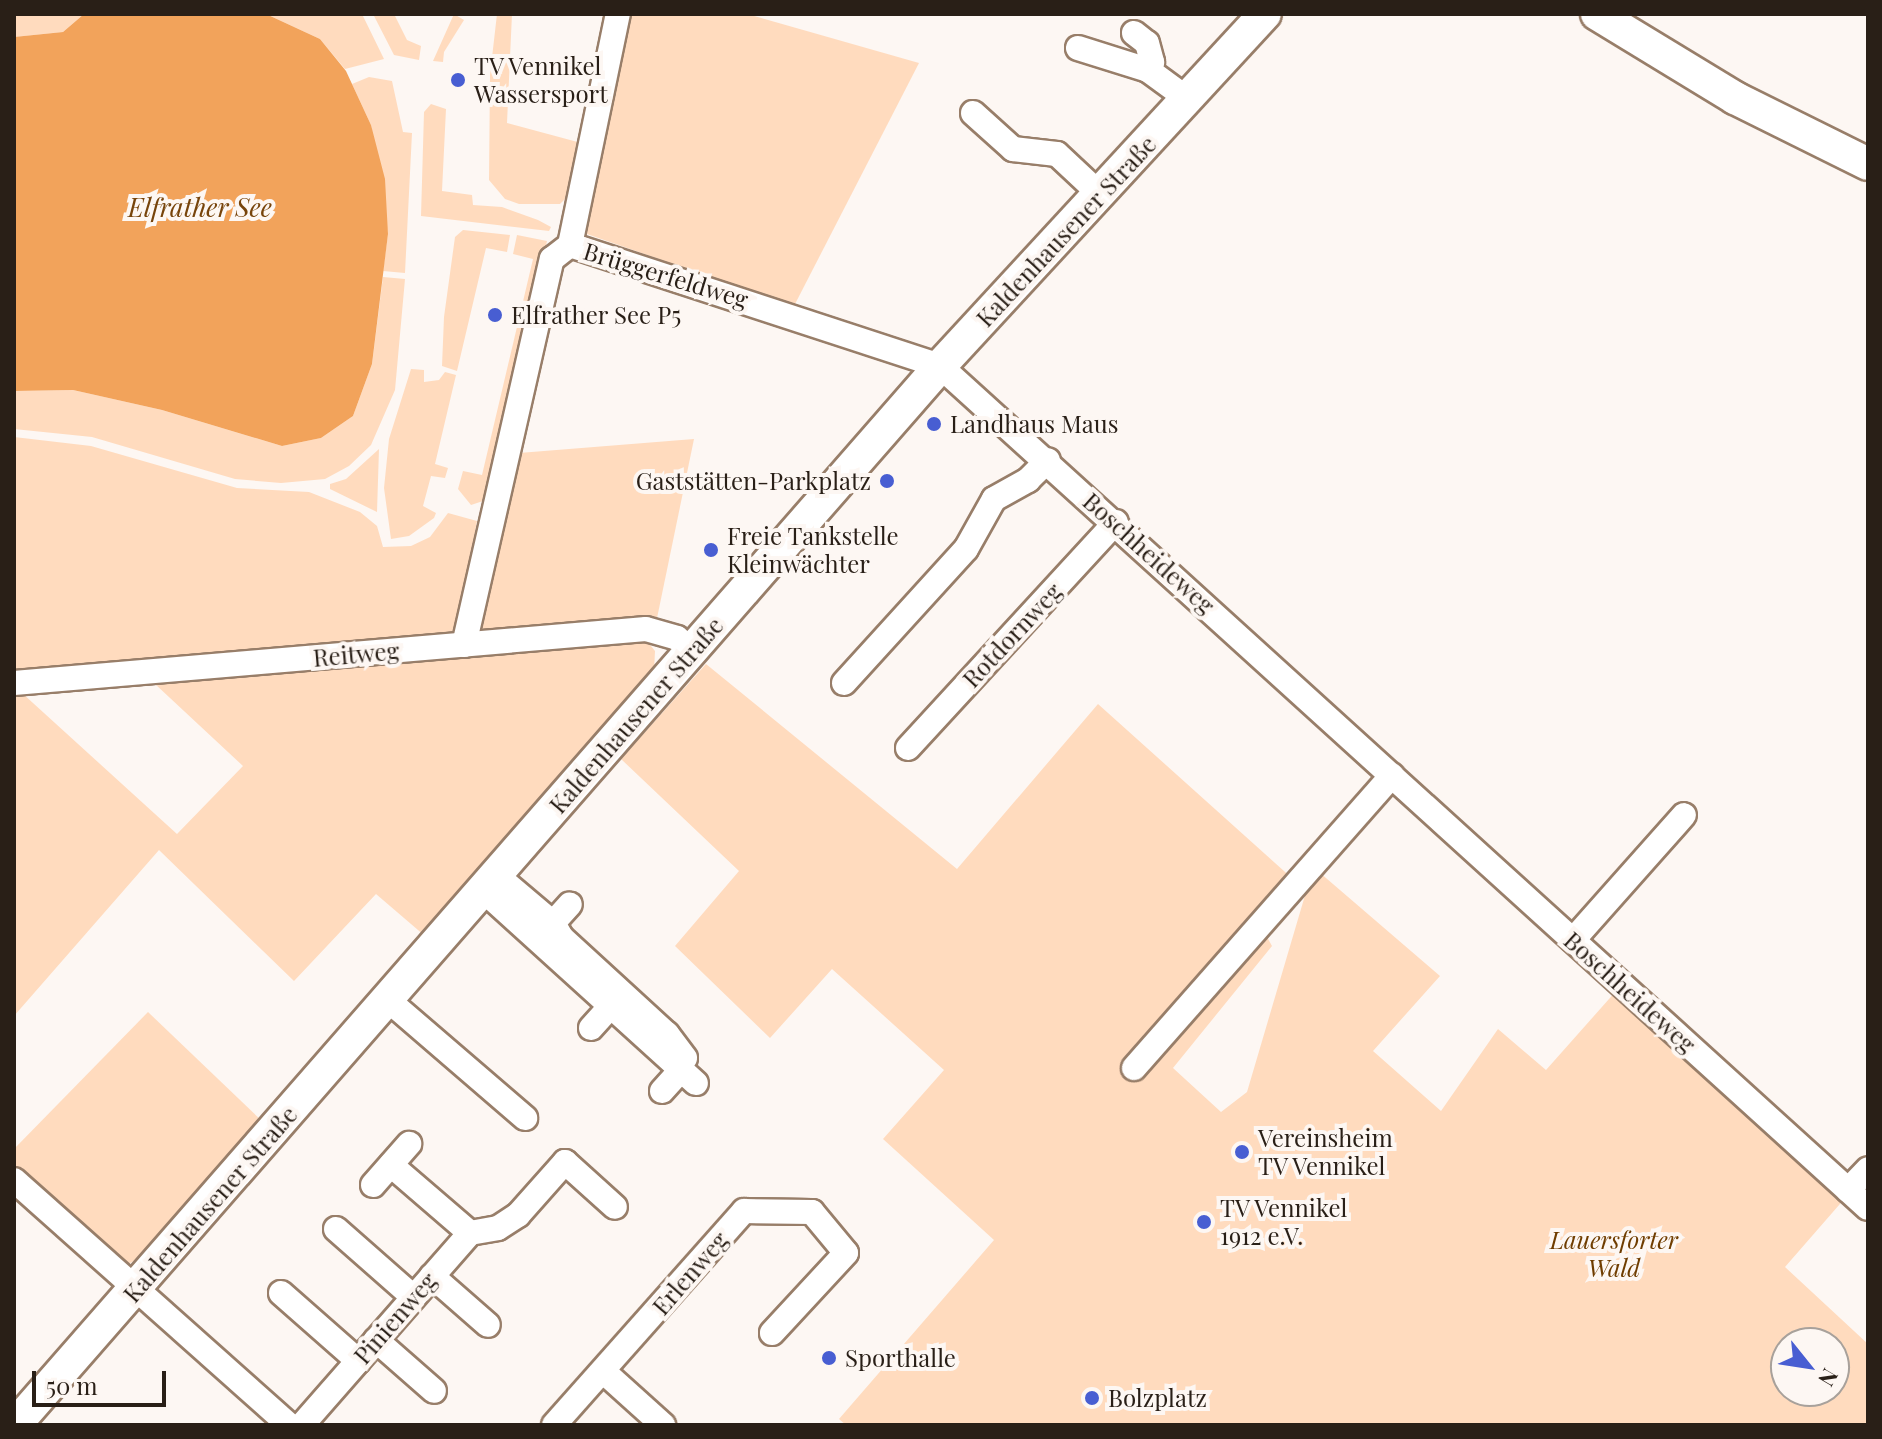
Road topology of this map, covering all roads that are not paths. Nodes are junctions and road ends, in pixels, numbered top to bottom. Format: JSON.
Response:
{"nodes":[{"id":1,"x":618,"y":14,"type":"edge"},
{"id":2,"x":1265,"y":14,"type":"edge"},
{"id":3,"x":1597,"y":14,"type":"edge"},
{"id":4,"x":1134,"y":33,"type":"dead end"},
{"id":5,"x":1078,"y":48,"type":"dead end"},
{"id":6,"x":1148,"y":70,"type":"junction"},
{"id":7,"x":1189,"y":100,"type":"junction"},
{"id":8,"x":973,"y":113,"type":"dead end"},
{"id":9,"x":1868,"y":164,"type":"edge"},
{"id":10,"x":1101,"y":195,"type":"junction"},
{"id":11,"x":570,"y":245,"type":"junction"},
{"id":12,"x":940,"y":366,"type":"junction"},
{"id":13,"x":1048,"y":460,"type":"junction"},
{"id":14,"x":1116,"y":522,"type":"junction"},
{"id":15,"x":464,"y":645,"type":"junction"},
{"id":16,"x":692,"y":650,"type":"junction"},
{"id":17,"x":14,"y":683,"type":"edge"},
{"id":18,"x":844,"y":683,"type":"dead end"},
{"id":19,"x":908,"y":748,"type":"dead end"},
{"id":20,"x":1392,"y":775,"type":"junction"},
{"id":21,"x":1684,"y":815,"type":"dead end"},
{"id":22,"x":490,"y":883,"type":"junction"},
{"id":23,"x":570,"y":904,"type":"dead end"},
{"id":24,"x":553,"y":923,"type":"junction"},
{"id":25,"x":1573,"y":940,"type":"junction"},
{"id":26,"x":388,"y":1000,"type":"junction"},
{"id":27,"x":611,"y":1006,"type":"junction"},
{"id":28,"x":591,"y":1028,"type":"dead end"},
{"id":29,"x":1134,"y":1068,"type":"dead end"},
{"id":30,"x":688,"y":1071,"type":"junction"},
{"id":31,"x":662,"y":1091,"type":"dead end"},
{"id":32,"x":525,"y":1118,"type":"dead end"},
{"id":33,"x":409,"y":1144,"type":"dead end"},
{"id":34,"x":391,"y":1165,"type":"junction"},
{"id":35,"x":1868,"y":1169,"type":"edge"},
{"id":36,"x":14,"y":1180,"type":"edge"},
{"id":37,"x":373,"y":1185,"type":"dead end"},
{"id":38,"x":1848,"y":1190,"type":"junction"},
{"id":39,"x":615,"y":1207,"type":"dead end"},
{"id":40,"x":1868,"y":1208,"type":"edge"},
{"id":41,"x":336,"y":1229,"type":"dead end"},
{"id":42,"x":470,"y":1233,"type":"junction"},
{"id":43,"x":432,"y":1276,"type":"junction"},
{"id":44,"x":137,"y":1287,"type":"junction"},
{"id":45,"x":281,"y":1293,"type":"dead end"},
{"id":46,"x":413,"y":1297,"type":"junction"},
{"id":47,"x":488,"y":1325,"type":"dead end"},
{"id":48,"x":772,"y":1333,"type":"dead end"},
{"id":49,"x":376,"y":1340,"type":"junction"},
{"id":50,"x":358,"y":1361,"type":"junction"},
{"id":51,"x":603,"y":1371,"type":"junction"},
{"id":52,"x":434,"y":1391,"type":"dead end"},
{"id":53,"x":15,"y":1425,"type":"edge"},
{"id":54,"x":289,"y":1425,"type":"edge"},
{"id":55,"x":302,"y":1425,"type":"edge"},
{"id":56,"x":554,"y":1425,"type":"edge"},
{"id":57,"x":663,"y":1425,"type":"edge"}],
"edges":[{"from":1,"to":11,"type":"street","name":"Brüggerfeldweg"},
{"from":2,"to":7,"type":"main road","name":"Kaldenhausener Straße"},
{"from":3,"to":9,"type":"main road"},
{"from":4,"to":6,"type":"street"},
{"from":5,"to":6,"type":"street"},
{"from":6,"to":7,"type":"street"},
{"from":7,"to":10,"type":"main road","name":"Kaldenhausener Straße"},
{"from":8,"to":10,"type":"street"},
{"from":10,"to":12,"type":"main road","name":"Kaldenhausener Straße"},
{"from":11,"to":12,"type":"street","name":"Brüggerfeldweg"},
{"from":11,"to":15,"type":"street"},
{"from":12,"to":13,"type":"street","name":"Boschheideweg"},
{"from":12,"to":16,"type":"main road","name":"Kaldenhausener Straße"},
{"from":13,"to":14,"type":"street","name":"Boschheideweg"},
{"from":13,"to":18,"type":"street"},
{"from":14,"to":19,"type":"street","name":"Rotdornweg"},
{"from":14,"to":20,"type":"street","name":"Boschheideweg"},
{"from":15,"to":16,"type":"street","name":"Reitweg"},
{"from":15,"to":17,"type":"street","name":"Reitweg"},
{"from":16,"to":22,"type":"main road","name":"Kaldenhausener Straße"},
{"from":20,"to":25,"type":"street","name":"Boschheideweg"},
{"from":20,"to":29,"type":"street"},
{"from":21,"to":25,"type":"street"},
{"from":22,"to":24,"type":"street"},
{"from":22,"to":26,"type":"main road","name":"Kaldenhausener Straße"},
{"from":22,"to":27,"type":"street"},
{"from":23,"to":24,"type":"street"},
{"from":24,"to":30,"type":"street"},
{"from":25,"to":38,"type":"street","name":"Boschheideweg"},
{"from":26,"to":32,"type":"street"},
{"from":26,"to":44,"type":"main road","name":"Kaldenhausener Straße"},
{"from":27,"to":28,"type":"street"},
{"from":27,"to":30,"type":"street"},
{"from":30,"to":31,"type":"street"},
{"from":33,"to":34,"type":"street"},
{"from":34,"to":37,"type":"street"},
{"from":34,"to":42,"type":"street"},
{"from":35,"to":38,"type":"street"},
{"from":36,"to":44,"type":"street"},
{"from":38,"to":40,"type":"street","name":"Boschheideweg"},
{"from":39,"to":42,"type":"street"},
{"from":41,"to":46,"type":"street"},
{"from":42,"to":43,"type":"street","name":"Pinienweg"},
{"from":43,"to":46,"type":"street","name":"Pinienweg"},
{"from":43,"to":47,"type":"street"},
{"from":44,"to":53,"type":"main road","name":"Kaldenhausener Straße"},
{"from":44,"to":54,"type":"street"},
{"from":45,"to":50,"type":"street"},
{"from":46,"to":49,"type":"street","name":"Pinienweg"},
{"from":48,"to":51,"type":"street","name":"Erlenweg"},
{"from":49,"to":50,"type":"street","name":"Pinienweg"},
{"from":49,"to":52,"type":"street"},
{"from":50,"to":55,"type":"street","name":"Pinienweg"},
{"from":51,"to":56,"type":"street","name":"Erlenweg"},
{"from":51,"to":57,"type":"street"}]}
